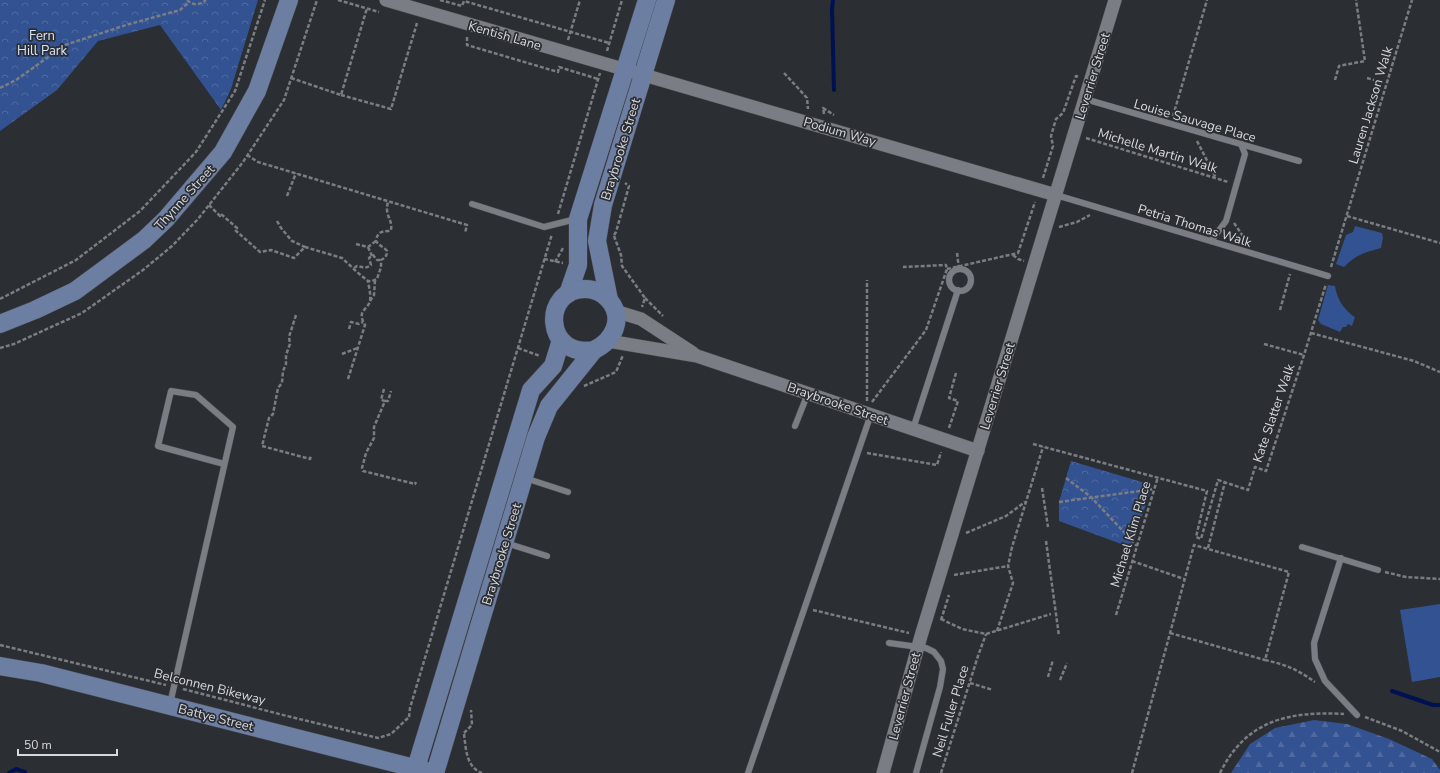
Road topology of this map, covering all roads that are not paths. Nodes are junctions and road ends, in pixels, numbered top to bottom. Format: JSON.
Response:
{"nodes":[{"id":1,"x":289,"y":0,"type":"edge"},
{"id":2,"x":386,"y":0,"type":"edge"},
{"id":3,"x":648,"y":0,"type":"edge"},
{"id":4,"x":666,"y":0,"type":"edge"},
{"id":5,"x":1115,"y":0,"type":"edge"},
{"id":6,"x":624,"y":70,"type":"junction"},
{"id":7,"x":643,"y":75,"type":"junction"},
{"id":8,"x":1085,"y":99,"type":"junction"},
{"id":9,"x":1241,"y":144,"type":"junction"},
{"id":10,"x":1299,"y":162,"type":"dead end"},
{"id":11,"x":1056,"y":195,"type":"junction"},
{"id":12,"x":472,"y":204,"type":"dead end"},
{"id":13,"x":578,"y":218,"type":"junction"},
{"id":14,"x":1211,"y":241,"type":"junction"},
{"id":15,"x":1328,"y":276,"type":"road end"},
{"id":16,"x":958,"y":290,"type":"junction"},
{"id":17,"x":568,"y":294,"type":"junction"},
{"id":18,"x":612,"y":306,"type":"junction"},
{"id":19,"x":0,"y":324,"type":"edge"},
{"id":20,"x":561,"y":340,"type":"junction"},
{"id":21,"x":601,"y":346,"type":"junction"},
{"id":22,"x":697,"y":356,"type":"junction"},
{"id":23,"x":808,"y":393,"type":"junction"},
{"id":24,"x":867,"y":409,"type":"junction"},
{"id":25,"x":795,"y":426,"type":"dead end"},
{"id":26,"x":913,"y":429,"type":"junction"},
{"id":27,"x":519,"y":430,"type":"junction"},
{"id":28,"x":536,"y":437,"type":"junction"},
{"id":29,"x":978,"y":451,"type":"junction"},
{"id":30,"x":224,"y":464,"type":"junction"},
{"id":31,"x":524,"y":478,"type":"junction"},
{"id":32,"x":568,"y":492,"type":"dead end"},
{"id":33,"x":504,"y":543,"type":"junction"},
{"id":34,"x":1302,"y":547,"type":"dead end"},
{"id":35,"x":547,"y":556,"type":"dead end"},
{"id":36,"x":1341,"y":558,"type":"junction"},
{"id":37,"x":1378,"y":570,"type":"road end"},
{"id":38,"x":919,"y":642,"type":"junction"},
{"id":39,"x":889,"y":643,"type":"dead end"},
{"id":40,"x":0,"y":666,"type":"edge"},
{"id":41,"x":169,"y":706,"type":"junction"},
{"id":42,"x":1358,"y":715,"type":"road end"},
{"id":43,"x":421,"y":771,"type":"edge"},
{"id":44,"x":435,"y":773,"type":"edge"},
{"id":45,"x":748,"y":773,"type":"edge"},
{"id":46,"x":884,"y":773,"type":"edge"},
{"id":47,"x":916,"y":773,"type":"edge"}],
"edges":[{"from":1,"to":19,"type":"street","name":"Thynne Street"},
{"from":2,"to":6,"type":"street","name":"Kentish Lane"},
{"from":3,"to":6,"type":"street","name":"Braybrooke Street"},
{"from":4,"to":7,"type":"street","name":"Braybrooke Street"},
{"from":5,"to":8,"type":"street","name":"Leverrier Street"},
{"from":6,"to":7,"type":"street","name":"Podium Way"},
{"from":6,"to":13,"type":"street","name":"Braybrooke Street"},
{"from":7,"to":11,"type":"street","name":"Podium Way"},
{"from":7,"to":18,"type":"street","name":"Braybrooke Street"},
{"from":8,"to":9,"type":"lane","name":"Louise Sauvage Place"},
{"from":8,"to":11,"type":"street","name":"Leverrier Street"},
{"from":9,"to":10,"type":"lane","name":"Louise Sauvage Place"},
{"from":9,"to":14,"type":"lane"},
{"from":11,"to":14,"type":"lane","name":"Petria Thomas Walk"},
{"from":11,"to":29,"type":"street","name":"Leverrier Street"},
{"from":12,"to":13,"type":"lane"},
{"from":13,"to":17,"type":"street","name":"Braybrooke Street"},
{"from":14,"to":15,"type":"lane","name":"Petria Thomas Walk"},
{"from":16,"to":16,"type":"lane"},
{"from":16,"to":26,"type":"lane"},
{"from":17,"to":18,"type":"street"},
{"from":17,"to":20,"type":"street"},
{"from":18,"to":21,"type":"street"},
{"from":18,"to":22,"type":"street","name":"Braybrooke Street"},
{"from":20,"to":21,"type":"street"},
{"from":20,"to":27,"type":"street","name":"Braybrooke Street"},
{"from":21,"to":22,"type":"street","name":"Braybrooke Street"},
{"from":21,"to":28,"type":"street","name":"Braybrooke Street"},
{"from":22,"to":23,"type":"street","name":"Braybrooke Street"},
{"from":23,"to":24,"type":"street","name":"Braybrooke Street"},
{"from":23,"to":25,"type":"lane"},
{"from":24,"to":26,"type":"street","name":"Braybrooke Street"},
{"from":24,"to":45,"type":"lane"},
{"from":26,"to":29,"type":"street","name":"Braybrooke Street"},
{"from":27,"to":28,"type":"street"},
{"from":27,"to":43,"type":"street","name":"Braybrooke Street"},
{"from":28,"to":31,"type":"street","name":"Braybrooke Street"},
{"from":29,"to":38,"type":"street","name":"Leverrier Street"},
{"from":30,"to":30,"type":"lane"},
{"from":30,"to":41,"type":"lane"},
{"from":31,"to":32,"type":"lane"},
{"from":31,"to":33,"type":"street","name":"Braybrooke Street"},
{"from":33,"to":35,"type":"lane"},
{"from":33,"to":44,"type":"street","name":"Braybrooke Street"},
{"from":34,"to":36,"type":"lane"},
{"from":36,"to":37,"type":"lane"},
{"from":36,"to":42,"type":"lane"},
{"from":38,"to":39,"type":"lane"},
{"from":38,"to":46,"type":"street","name":"Leverrier Street"},
{"from":38,"to":47,"type":"lane"},
{"from":40,"to":41,"type":"street","name":"Battye Street"},
{"from":41,"to":43,"type":"street","name":"Battye Street"}]}
